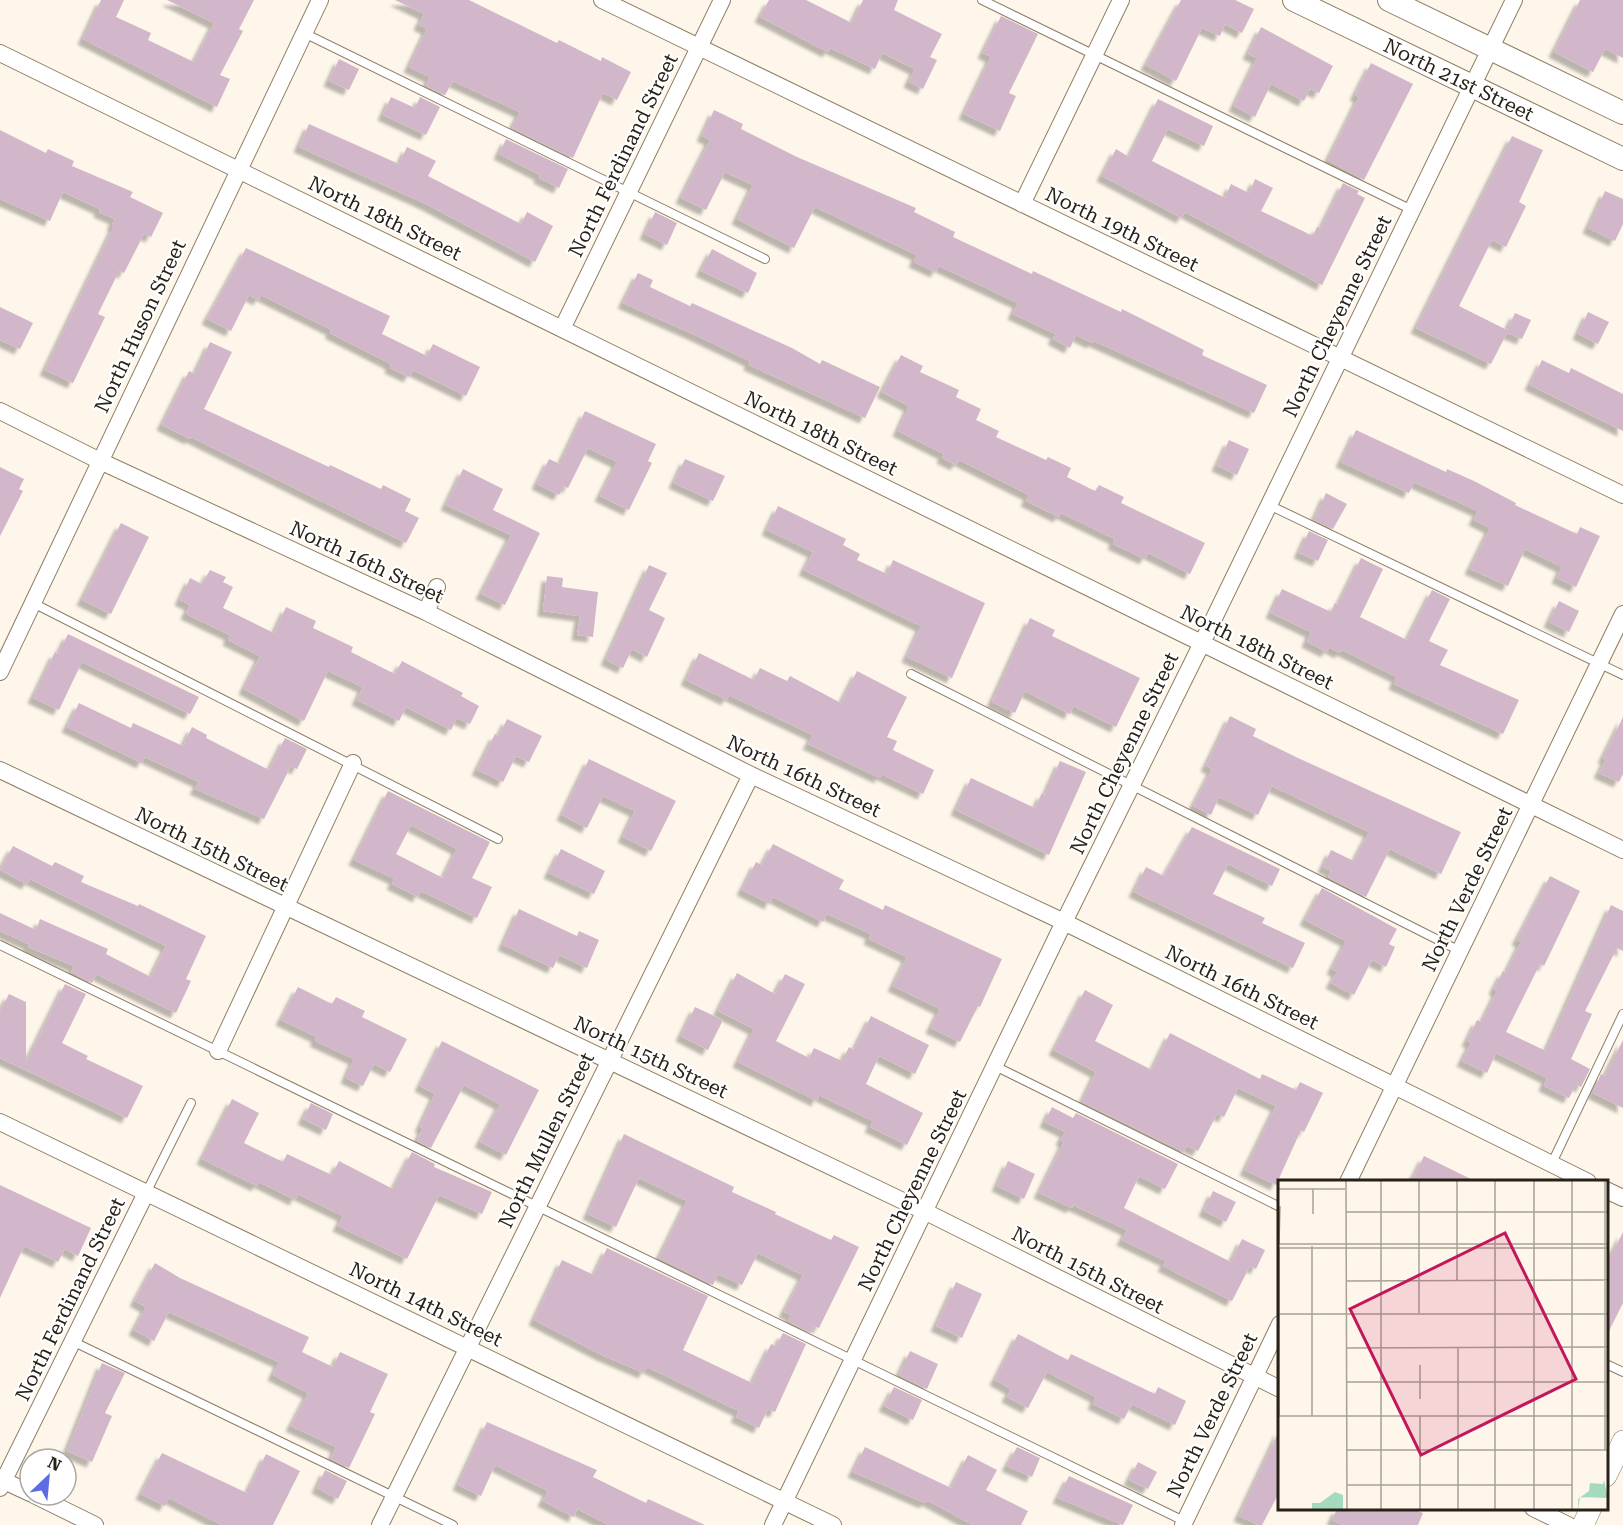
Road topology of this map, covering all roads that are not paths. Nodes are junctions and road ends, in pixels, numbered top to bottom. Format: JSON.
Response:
{"nodes":[{"id":1,"x":320,"y":0,"type":"edge"},
{"id":2,"x":602,"y":0,"type":"edge"},
{"id":3,"x":722,"y":0,"type":"edge"},
{"id":4,"x":982,"y":0,"type":"edge"},
{"id":5,"x":1121,"y":0,"type":"edge"},
{"id":6,"x":1294,"y":0,"type":"edge"},
{"id":7,"x":1389,"y":0,"type":"edge"},
{"id":8,"x":1514,"y":0,"type":"edge"},
{"id":9,"x":304,"y":33,"type":"junction"},
{"id":10,"x":699,"y":47,"type":"junction"},
{"id":11,"x":1490,"y":49,"type":"junction"},
{"id":12,"x":0,"y":53,"type":"edge"},
{"id":13,"x":1095,"y":54,"type":"junction"},
{"id":14,"x":1472,"y":85,"type":"junction"},
{"id":15,"x":1623,"y":113,"type":"edge"},
{"id":16,"x":1623,"y":159,"type":"edge"},
{"id":17,"x":238,"y":170,"type":"junction"},
{"id":18,"x":629,"y":192,"type":"junction"},
{"id":19,"x":1022,"y":204,"type":"junction"},
{"id":20,"x":1412,"y":210,"type":"junction"},
{"id":21,"x":765,"y":259,"type":"dead end"},
{"id":22,"x":562,"y":329,"type":"junction"},
{"id":23,"x":1341,"y":357,"type":"junction"},
{"id":24,"x":0,"y":411,"type":"edge"},
{"id":25,"x":100,"y":461,"type":"junction"},
{"id":26,"x":1623,"y":495,"type":"edge"},
{"id":27,"x":1269,"y":505,"type":"junction"},
{"id":28,"x":437,"y":587,"type":"dead end"},
{"id":29,"x":33,"y":603,"type":"junction"},
{"id":30,"x":426,"y":612,"type":"junction"},
{"id":31,"x":1623,"y":614,"type":"edge"},
{"id":32,"x":1202,"y":644,"type":"junction"},
{"id":33,"x":1599,"y":663,"type":"junction"},
{"id":34,"x":0,"y":672,"type":"edge"},
{"id":35,"x":911,"y":674,"type":"dead end"},
{"id":36,"x":1623,"y":675,"type":"edge"},
{"id":37,"x":353,"y":763,"type":"junction"},
{"id":38,"x":0,"y":770,"type":"edge"},
{"id":39,"x":751,"y":775,"type":"junction"},
{"id":40,"x":1132,"y":785,"type":"junction"},
{"id":41,"x":1531,"y":805,"type":"junction"},
{"id":42,"x":498,"y":839,"type":"dead end"},
{"id":43,"x":1623,"y":850,"type":"edge"},
{"id":44,"x":286,"y":908,"type":"junction"},
{"id":45,"x":1064,"y":922,"type":"junction"},
{"id":46,"x":0,"y":945,"type":"edge"},
{"id":47,"x":1460,"y":951,"type":"junction"},
{"id":48,"x":1623,"y":1014,"type":"edge"},
{"id":49,"x":218,"y":1051,"type":"junction"},
{"id":50,"x":609,"y":1060,"type":"junction"},
{"id":51,"x":995,"y":1066,"type":"junction"},
{"id":52,"x":1394,"y":1085,"type":"junction"},
{"id":53,"x":191,"y":1103,"type":"dead end"},
{"id":54,"x":0,"y":1122,"type":"edge"},
{"id":55,"x":1552,"y":1164,"type":"junction"},
{"id":56,"x":1349,"y":1180,"type":"edge"},
{"id":57,"x":1584,"y":1180,"type":"edge"},
{"id":58,"x":1608,"y":1191,"type":"edge"},
{"id":59,"x":146,"y":1193,"type":"junction"},
{"id":60,"x":1623,"y":1198,"type":"edge"},
{"id":61,"x":1278,"y":1206,"type":"edge"},
{"id":62,"x":536,"y":1207,"type":"junction"},
{"id":63,"x":926,"y":1212,"type":"junction"},
{"id":64,"x":1278,"y":1328,"type":"edge"},
{"id":65,"x":72,"y":1341,"type":"junction"},
{"id":66,"x":468,"y":1346,"type":"junction"},
{"id":67,"x":854,"y":1359,"type":"junction"},
{"id":68,"x":1608,"y":1366,"type":"edge"},
{"id":69,"x":1623,"y":1372,"type":"edge"},
{"id":70,"x":1254,"y":1377,"type":"junction"},
{"id":71,"x":1278,"y":1388,"type":"edge"},
{"id":72,"x":1623,"y":1441,"type":"edge"},
{"id":73,"x":1608,"y":1472,"type":"edge"},
{"id":74,"x":1,"y":1483,"type":"edge"},
{"id":75,"x":18,"y":1489,"type":"edge"},
{"id":76,"x":394,"y":1496,"type":"junction"},
{"id":77,"x":784,"y":1501,"type":"junction"},
{"id":78,"x":58,"y":1507,"type":"edge"},
{"id":79,"x":1535,"y":1510,"type":"edge"},
{"id":80,"x":1590,"y":1510,"type":"edge"},
{"id":81,"x":1186,"y":1524,"type":"edge"},
{"id":82,"x":95,"y":1525,"type":"edge"},
{"id":83,"x":380,"y":1525,"type":"edge"},
{"id":84,"x":453,"y":1525,"type":"edge"},
{"id":85,"x":773,"y":1525,"type":"edge"},
{"id":86,"x":833,"y":1525,"type":"edge"},
{"id":87,"x":1568,"y":1525,"type":"edge"},
{"id":88,"x":1583,"y":1525,"type":"edge"}],
"edges":[{"from":1,"to":9,"type":"street","name":"North Huson Street"},
{"from":2,"to":10,"type":"street","name":"North 19th Street"},
{"from":3,"to":10,"type":"street","name":"North Ferdinand Street"},
{"from":4,"to":13,"type":"lane"},
{"from":5,"to":13,"type":"street"},
{"from":6,"to":14,"type":"main road","name":"North 21st Street"},
{"from":7,"to":11,"type":"main road","name":"North 21st Street"},
{"from":8,"to":11,"type":"street","name":"North Cheyenne Street"},
{"from":9,"to":17,"type":"street","name":"North Huson Street"},
{"from":9,"to":18,"type":"lane"},
{"from":10,"to":18,"type":"street","name":"North Ferdinand Street"},
{"from":10,"to":19,"type":"street","name":"North 19th Street"},
{"from":11,"to":14,"type":"street","name":"North Cheyenne Street"},
{"from":11,"to":15,"type":"main road","name":"North 21st Street"},
{"from":12,"to":17,"type":"street","name":"North 18th Street"},
{"from":13,"to":19,"type":"street"},
{"from":13,"to":20,"type":"lane"},
{"from":14,"to":16,"type":"main road","name":"North 21st Street"},
{"from":14,"to":20,"type":"street","name":"North Cheyenne Street"},
{"from":17,"to":22,"type":"street","name":"North 18th Street"},
{"from":17,"to":25,"type":"street","name":"North Huson Street"},
{"from":18,"to":21,"type":"lane"},
{"from":18,"to":22,"type":"street","name":"North Ferdinand Street"},
{"from":19,"to":23,"type":"street","name":"North 19th Street"},
{"from":20,"to":23,"type":"street","name":"North Cheyenne Street"},
{"from":22,"to":32,"type":"street","name":"North 18th Street"},
{"from":23,"to":26,"type":"street","name":"North 19th Street"},
{"from":23,"to":27,"type":"street","name":"North Cheyenne Street"},
{"from":24,"to":25,"type":"street","name":"North 16th Street"},
{"from":25,"to":29,"type":"street","name":"North Huson Street"},
{"from":25,"to":30,"type":"street","name":"North 16th Street"},
{"from":27,"to":32,"type":"street","name":"North Cheyenne Street"},
{"from":27,"to":33,"type":"lane"},
{"from":28,"to":30,"type":"street"},
{"from":29,"to":34,"type":"street","name":"North Huson Street"},
{"from":29,"to":37,"type":"lane"},
{"from":30,"to":39,"type":"street","name":"North 16th Street"},
{"from":31,"to":33,"type":"street","name":"North Verde Street"},
{"from":32,"to":40,"type":"street","name":"North Cheyenne Street"},
{"from":32,"to":41,"type":"street","name":"North 18th Street"},
{"from":33,"to":36,"type":"lane"},
{"from":33,"to":41,"type":"street","name":"North Verde Street"},
{"from":35,"to":40,"type":"lane"},
{"from":37,"to":42,"type":"lane"},
{"from":37,"to":44,"type":"street"},
{"from":38,"to":44,"type":"street","name":"North 15th Street"},
{"from":39,"to":45,"type":"street","name":"North 16th Street"},
{"from":39,"to":50,"type":"street","name":"North Mullen Street"},
{"from":40,"to":45,"type":"street","name":"North Cheyenne Street"},
{"from":40,"to":47,"type":"lane"},
{"from":41,"to":43,"type":"street","name":"North 18th Street"},
{"from":41,"to":47,"type":"street","name":"North Verde Street"},
{"from":44,"to":49,"type":"street"},
{"from":44,"to":50,"type":"street","name":"North 15th Street"},
{"from":45,"to":51,"type":"street","name":"North Cheyenne Street"},
{"from":45,"to":52,"type":"street","name":"North 16th Street"},
{"from":46,"to":49,"type":"lane"},
{"from":47,"to":52,"type":"street","name":"North Verde Street"},
{"from":48,"to":55,"type":"lane"},
{"from":49,"to":62,"type":"lane"},
{"from":50,"to":62,"type":"street","name":"North Mullen Street"},
{"from":50,"to":63,"type":"street","name":"North 15th Street"},
{"from":51,"to":61,"type":"lane"},
{"from":51,"to":63,"type":"street","name":"North Cheyenne Street"},
{"from":52,"to":55,"type":"street","name":"North 16th Street"},
{"from":52,"to":56,"type":"street","name":"North Verde Street"},
{"from":53,"to":59,"type":"lane"},
{"from":54,"to":59,"type":"street","name":"North 14th Street"},
{"from":55,"to":57,"type":"street","name":"North 16th Street"},
{"from":58,"to":60,"type":"street"},
{"from":59,"to":65,"type":"street","name":"North Ferdinand Street"},
{"from":59,"to":66,"type":"street","name":"North 14th Street"},
{"from":62,"to":66,"type":"street","name":"North Mullen Street"},
{"from":62,"to":67,"type":"lane"},
{"from":63,"to":67,"type":"street","name":"North Cheyenne Street"},
{"from":63,"to":70,"type":"street","name":"North 15th Street"},
{"from":64,"to":70,"type":"street","name":"North Verde Street"},
{"from":65,"to":74,"type":"street","name":"North Ferdinand Street"},
{"from":65,"to":76,"type":"lane"},
{"from":66,"to":76,"type":"street","name":"North Mullen Street"},
{"from":66,"to":77,"type":"street","name":"North 14th Street"},
{"from":67,"to":77,"type":"street","name":"North Cheyenne Street"},
{"from":67,"to":81,"type":"lane"},
{"from":68,"to":69,"type":"lane"},
{"from":70,"to":71,"type":"street","name":"North 15th Street"},
{"from":70,"to":81,"type":"street","name":"North Verde Street"},
{"from":72,"to":73,"type":"street"},
{"from":74,"to":75,"type":"street"},
{"from":76,"to":83,"type":"street","name":"North Mullen Street"},
{"from":76,"to":84,"type":"lane"},
{"from":77,"to":85,"type":"street","name":"North Cheyenne Street"},
{"from":77,"to":86,"type":"street","name":"North 14th Street"},
{"from":78,"to":82,"type":"street"},
{"from":79,"to":87,"type":"street"},
{"from":80,"to":88,"type":"street"}]}
